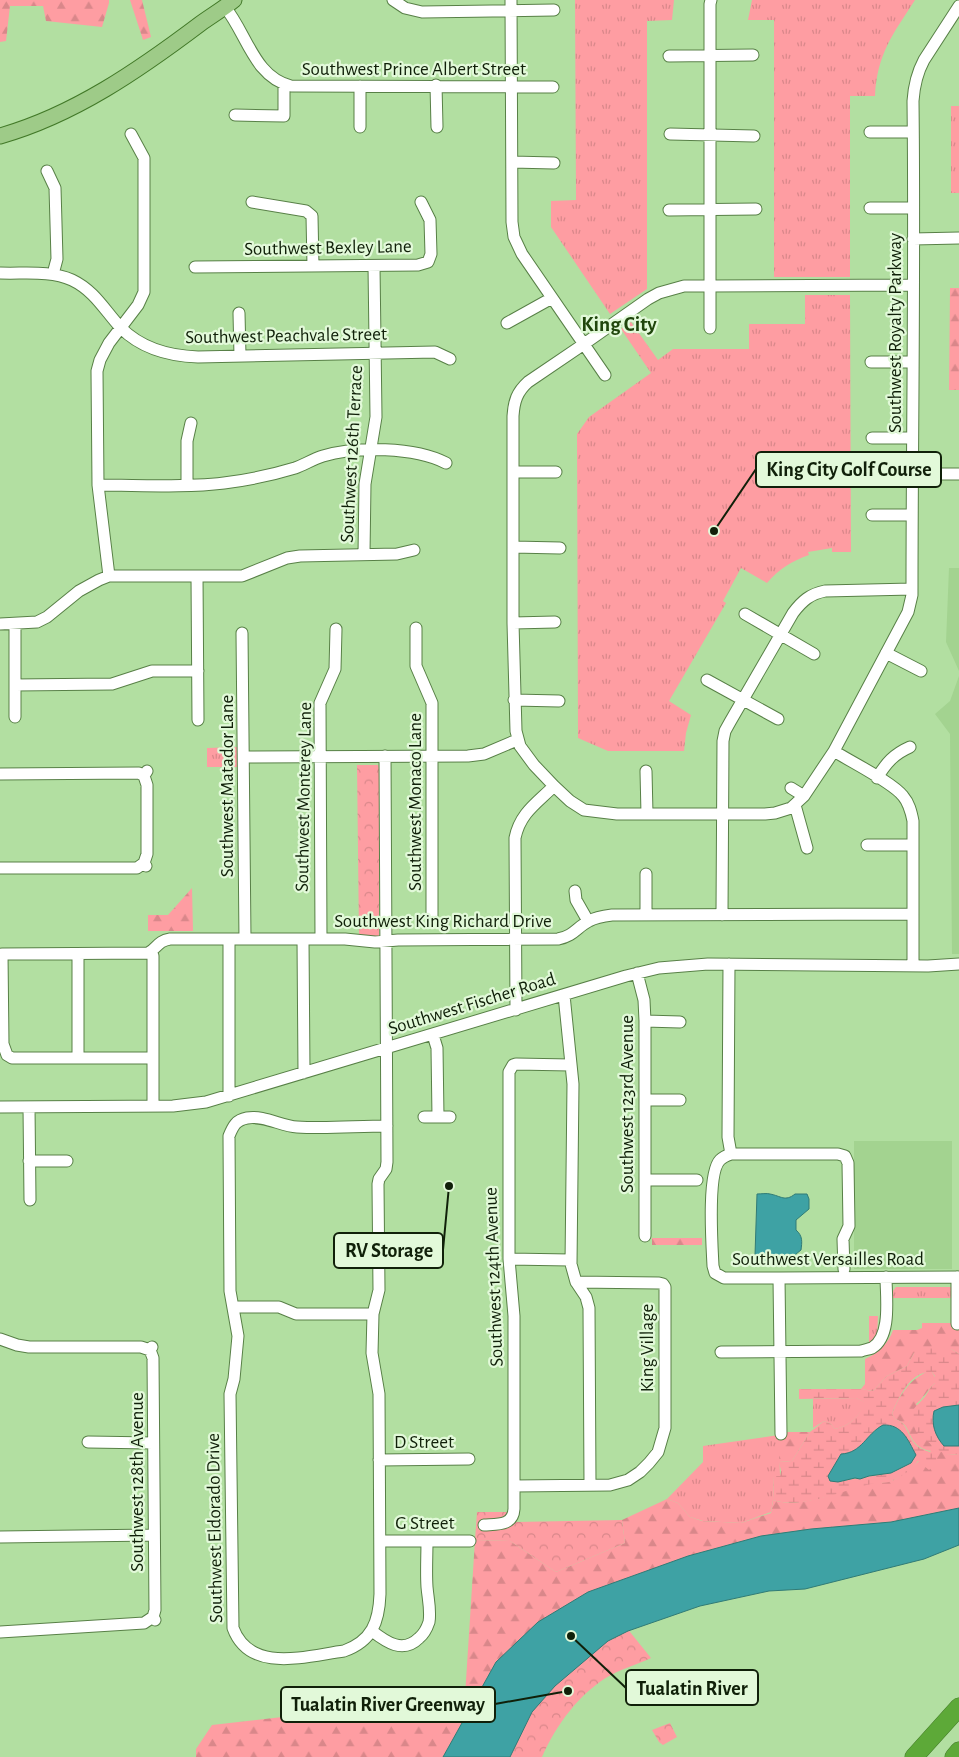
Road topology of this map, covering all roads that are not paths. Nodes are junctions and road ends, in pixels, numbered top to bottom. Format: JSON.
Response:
{"nodes":[{"id":1,"x":393,"y":0,"type":"edge"},
{"id":2,"x":711,"y":0,"type":"edge"},
{"id":3,"x":230,"y":4,"type":"edge"},
{"id":4,"x":511,"y":6,"type":"edge"},
{"id":5,"x":959,"y":8,"type":"edge"},
{"id":6,"x":554,"y":10,"type":"dead end"},
{"id":7,"x":753,"y":55,"type":"dead end"},
{"id":8,"x":668,"y":56,"type":"dead end"},
{"id":9,"x":709,"y":56,"type":"junction"},
{"id":10,"x":284,"y":84,"type":"junction"},
{"id":11,"x":436,"y":85,"type":"junction"},
{"id":12,"x":360,"y":86,"type":"junction"},
{"id":13,"x":512,"y":87,"type":"junction"},
{"id":14,"x":553,"y":87,"type":"dead end"},
{"id":15,"x":235,"y":115,"type":"dead end"},
{"id":16,"x":360,"y":127,"type":"dead end"},
{"id":17,"x":436,"y":127,"type":"dead end"},
{"id":18,"x":870,"y":132,"type":"dead end"},
{"id":19,"x":913,"y":132,"type":"junction"},
{"id":20,"x":131,"y":134,"type":"dead end"},
{"id":21,"x":670,"y":134,"type":"dead end"},
{"id":22,"x":709,"y":135,"type":"junction"},
{"id":23,"x":0,"y":136,"type":"edge"},
{"id":24,"x":754,"y":136,"type":"dead end"},
{"id":25,"x":512,"y":162,"type":"junction"},
{"id":26,"x":554,"y":163,"type":"dead end"},
{"id":27,"x":47,"y":171,"type":"dead end"},
{"id":28,"x":252,"y":202,"type":"dead end"},
{"id":29,"x":421,"y":202,"type":"dead end"},
{"id":30,"x":870,"y":208,"type":"dead end"},
{"id":31,"x":913,"y":208,"type":"junction"},
{"id":32,"x":669,"y":210,"type":"dead end"},
{"id":33,"x":710,"y":210,"type":"junction"},
{"id":34,"x":756,"y":210,"type":"dead end"},
{"id":35,"x":959,"y":238,"type":"edge"},
{"id":36,"x":913,"y":239,"type":"junction"},
{"id":37,"x":313,"y":266,"type":"junction"},
{"id":38,"x":374,"y":266,"type":"junction"},
{"id":39,"x":195,"y":267,"type":"dead end"},
{"id":40,"x":0,"y":273,"type":"edge"},
{"id":41,"x":53,"y":274,"type":"junction"},
{"id":42,"x":710,"y":286,"type":"junction"},
{"id":43,"x":913,"y":286,"type":"junction"},
{"id":44,"x":552,"y":298,"type":"junction"},
{"id":45,"x":239,"y":313,"type":"dead end"},
{"id":46,"x":507,"y":323,"type":"dead end"},
{"id":47,"x":121,"y":328,"type":"junction"},
{"id":48,"x":710,"y":328,"type":"dead end"},
{"id":49,"x":584,"y":344,"type":"junction"},
{"id":50,"x":375,"y":353,"type":"junction"},
{"id":51,"x":240,"y":356,"type":"junction"},
{"id":52,"x":450,"y":359,"type":"dead end"},
{"id":53,"x":871,"y":362,"type":"dead end"},
{"id":54,"x":913,"y":362,"type":"junction"},
{"id":55,"x":605,"y":375,"type":"dead end"},
{"id":56,"x":191,"y":423,"type":"dead end"},
{"id":57,"x":872,"y":438,"type":"dead end"},
{"id":58,"x":912,"y":438,"type":"junction"},
{"id":59,"x":371,"y":451,"type":"junction"},
{"id":60,"x":446,"y":463,"type":"dead end"},
{"id":61,"x":513,"y":472,"type":"junction"},
{"id":62,"x":556,"y":472,"type":"dead end"},
{"id":63,"x":912,"y":474,"type":"junction"},
{"id":64,"x":959,"y":474,"type":"edge"},
{"id":65,"x":98,"y":485,"type":"junction"},
{"id":66,"x":187,"y":485,"type":"junction"},
{"id":67,"x":872,"y":515,"type":"dead end"},
{"id":68,"x":912,"y":515,"type":"junction"},
{"id":69,"x":513,"y":547,"type":"junction"},
{"id":70,"x":560,"y":548,"type":"dead end"},
{"id":71,"x":414,"y":550,"type":"dead end"},
{"id":72,"x":364,"y":554,"type":"junction"},
{"id":73,"x":109,"y":576,"type":"junction"},
{"id":74,"x":197,"y":576,"type":"junction"},
{"id":75,"x":912,"y":589,"type":"junction"},
{"id":76,"x":745,"y":614,"type":"dead end"},
{"id":77,"x":555,"y":622,"type":"dead end"},
{"id":78,"x":513,"y":623,"type":"junction"},
{"id":79,"x":0,"y":624,"type":"edge"},
{"id":80,"x":15,"y":624,"type":"junction"},
{"id":81,"x":416,"y":628,"type":"dead end"},
{"id":82,"x":336,"y":629,"type":"dead end"},
{"id":83,"x":242,"y":633,"type":"dead end"},
{"id":84,"x":780,"y":635,"type":"junction"},
{"id":85,"x":886,"y":652,"type":"junction"},
{"id":86,"x":814,"y":654,"type":"dead end"},
{"id":87,"x":198,"y":671,"type":"junction"},
{"id":88,"x":921,"y":671,"type":"dead end"},
{"id":89,"x":707,"y":680,"type":"dead end"},
{"id":90,"x":15,"y":685,"type":"junction"},
{"id":91,"x":514,"y":700,"type":"junction"},
{"id":92,"x":558,"y":700,"type":"dead end"},
{"id":93,"x":742,"y":700,"type":"junction"},
{"id":94,"x":15,"y":717,"type":"dead end"},
{"id":95,"x":778,"y":719,"type":"dead end"},
{"id":96,"x":198,"y":720,"type":"dead end"},
{"id":97,"x":517,"y":740,"type":"junction"},
{"id":98,"x":910,"y":747,"type":"dead end"},
{"id":99,"x":834,"y":751,"type":"junction"},
{"id":100,"x":320,"y":756,"type":"junction"},
{"id":101,"x":385,"y":756,"type":"junction"},
{"id":102,"x":432,"y":756,"type":"junction"},
{"id":103,"x":245,"y":757,"type":"junction"},
{"id":104,"x":646,"y":771,"type":"dead end"},
{"id":105,"x":0,"y":774,"type":"edge"},
{"id":106,"x":877,"y":778,"type":"junction"},
{"id":107,"x":554,"y":786,"type":"junction"},
{"id":108,"x":791,"y":788,"type":"dead end"},
{"id":109,"x":804,"y":796,"type":"junction"},
{"id":110,"x":795,"y":805,"type":"junction"},
{"id":111,"x":722,"y":813,"type":"junction"},
{"id":112,"x":647,"y":814,"type":"junction"},
{"id":113,"x":867,"y":845,"type":"dead end"},
{"id":114,"x":913,"y":846,"type":"junction"},
{"id":115,"x":807,"y":848,"type":"dead end"},
{"id":116,"x":0,"y":868,"type":"edge"},
{"id":117,"x":646,"y":874,"type":"dead end"},
{"id":118,"x":575,"y":891,"type":"dead end"},
{"id":119,"x":913,"y":914,"type":"junction"},
{"id":120,"x":646,"y":915,"type":"junction"},
{"id":121,"x":722,"y":915,"type":"junction"},
{"id":122,"x":432,"y":919,"type":"dead end"},
{"id":123,"x":588,"y":921,"type":"junction"},
{"id":124,"x":229,"y":939,"type":"junction"},
{"id":125,"x":245,"y":939,"type":"junction"},
{"id":126,"x":303,"y":939,"type":"junction"},
{"id":127,"x":321,"y":939,"type":"junction"},
{"id":128,"x":515,"y":939,"type":"junction"},
{"id":129,"x":387,"y":942,"type":"junction"},
{"id":130,"x":151,"y":952,"type":"junction"},
{"id":131,"x":78,"y":954,"type":"junction"},
{"id":132,"x":729,"y":964,"type":"junction"},
{"id":133,"x":959,"y":964,"type":"edge"},
{"id":134,"x":913,"y":966,"type":"junction"},
{"id":135,"x":637,"y":973,"type":"junction"},
{"id":136,"x":564,"y":995,"type":"junction"},
{"id":137,"x":516,"y":1010,"type":"junction"},
{"id":138,"x":645,"y":1021,"type":"junction"},
{"id":139,"x":680,"y":1022,"type":"dead end"},
{"id":140,"x":433,"y":1035,"type":"junction"},
{"id":141,"x":1,"y":1044,"type":"edge"},
{"id":142,"x":386,"y":1049,"type":"junction"},
{"id":143,"x":78,"y":1058,"type":"junction"},
{"id":144,"x":153,"y":1058,"type":"junction"},
{"id":145,"x":570,"y":1064,"type":"junction"},
{"id":146,"x":304,"y":1073,"type":"junction"},
{"id":147,"x":229,"y":1096,"type":"junction"},
{"id":148,"x":645,"y":1100,"type":"junction"},
{"id":149,"x":680,"y":1100,"type":"dead end"},
{"id":150,"x":153,"y":1106,"type":"junction"},
{"id":151,"x":0,"y":1107,"type":"edge"},
{"id":152,"x":29,"y":1107,"type":"junction"},
{"id":153,"x":424,"y":1117,"type":"dead end"},
{"id":154,"x":438,"y":1117,"type":"junction"},
{"id":155,"x":450,"y":1117,"type":"dead end"},
{"id":156,"x":387,"y":1126,"type":"junction"},
{"id":157,"x":730,"y":1154,"type":"junction"},
{"id":158,"x":29,"y":1161,"type":"junction"},
{"id":159,"x":67,"y":1161,"type":"dead end"},
{"id":160,"x":645,"y":1180,"type":"junction"},
{"id":161,"x":697,"y":1180,"type":"dead end"},
{"id":162,"x":30,"y":1200,"type":"dead end"},
{"id":163,"x":645,"y":1236,"type":"dead end"},
{"id":164,"x":509,"y":1259,"type":"junction"},
{"id":165,"x":570,"y":1260,"type":"junction"},
{"id":166,"x":844,"y":1269,"type":"dead end"},
{"id":167,"x":886,"y":1277,"type":"junction"},
{"id":168,"x":958,"y":1277,"type":"edge"},
{"id":169,"x":779,"y":1278,"type":"junction"},
{"id":170,"x":576,"y":1282,"type":"junction"},
{"id":171,"x":234,"y":1307,"type":"junction"},
{"id":172,"x":373,"y":1314,"type":"junction"},
{"id":173,"x":957,"y":1324,"type":"dead end"},
{"id":174,"x":0,"y":1339,"type":"edge"},
{"id":175,"x":721,"y":1352,"type":"dead end"},
{"id":176,"x":779,"y":1352,"type":"junction"},
{"id":177,"x":781,"y":1434,"type":"dead end"},
{"id":178,"x":88,"y":1442,"type":"dead end"},
{"id":179,"x":153,"y":1443,"type":"junction"},
{"id":180,"x":379,"y":1460,"type":"junction"},
{"id":181,"x":469,"y":1460,"type":"dead end"},
{"id":182,"x":514,"y":1486,"type":"junction"},
{"id":183,"x":590,"y":1486,"type":"junction"},
{"id":184,"x":484,"y":1525,"type":"dead end"},
{"id":185,"x":154,"y":1535,"type":"junction"},
{"id":186,"x":0,"y":1536,"type":"edge"},
{"id":187,"x":380,"y":1541,"type":"junction"},
{"id":188,"x":427,"y":1541,"type":"junction"},
{"id":189,"x":470,"y":1541,"type":"dead end"},
{"id":190,"x":372,"y":1631,"type":"junction"},
{"id":191,"x":0,"y":1632,"type":"edge"},
{"id":192,"x":959,"y":1707,"type":"edge"},
{"id":193,"x":959,"y":1752,"type":"edge"},
{"id":194,"x":914,"y":1757,"type":"edge"},
{"id":195,"x":954,"y":1757,"type":"edge"}],
"edges":[{"from":1,"to":4,"type":"street"},
{"from":2,"to":9,"type":"street"},
{"from":3,"to":10,"type":"street","name":"Southwest Prince Albert Street"},
{"from":3,"to":23,"type":"main road"},
{"from":4,"to":6,"type":"street"},
{"from":4,"to":13,"type":"street"},
{"from":5,"to":19,"type":"street","name":"Southwest Royalty Parkway"},
{"from":7,"to":9,"type":"street"},
{"from":8,"to":9,"type":"street"},
{"from":9,"to":22,"type":"street"},
{"from":10,"to":12,"type":"street","name":"Southwest Prince Albert Street"},
{"from":10,"to":15,"type":"street"},
{"from":11,"to":12,"type":"street","name":"Southwest Prince Albert Street"},
{"from":11,"to":13,"type":"street","name":"Southwest Prince Albert Street"},
{"from":11,"to":17,"type":"street"},
{"from":12,"to":16,"type":"street"},
{"from":13,"to":14,"type":"street","name":"Southwest Prince Albert Street"},
{"from":13,"to":25,"type":"street"},
{"from":18,"to":19,"type":"street"},
{"from":19,"to":31,"type":"street","name":"Southwest Royalty Parkway"},
{"from":20,"to":47,"type":"street"},
{"from":21,"to":22,"type":"street"},
{"from":22,"to":24,"type":"street"},
{"from":22,"to":33,"type":"street"},
{"from":25,"to":26,"type":"street"},
{"from":25,"to":44,"type":"street"},
{"from":27,"to":41,"type":"street"},
{"from":28,"to":37,"type":"street"},
{"from":29,"to":38,"type":"street","name":"Southwest Bexley Lane"},
{"from":30,"to":31,"type":"street"},
{"from":31,"to":36,"type":"street","name":"Southwest Royalty Parkway"},
{"from":32,"to":33,"type":"street"},
{"from":33,"to":34,"type":"street"},
{"from":33,"to":42,"type":"street"},
{"from":35,"to":36,"type":"street"},
{"from":36,"to":43,"type":"street","name":"Southwest Royalty Parkway"},
{"from":37,"to":38,"type":"street","name":"Southwest Bexley Lane"},
{"from":37,"to":39,"type":"street","name":"Southwest Bexley Lane"},
{"from":38,"to":50,"type":"street","name":"Southwest 126th Terrace"},
{"from":40,"to":41,"type":"street","name":"Southwest Peachvale Street"},
{"from":41,"to":47,"type":"street","name":"Southwest Peachvale Street"},
{"from":42,"to":43,"type":"street"},
{"from":42,"to":48,"type":"street"},
{"from":42,"to":49,"type":"street"},
{"from":43,"to":54,"type":"street","name":"Southwest Royalty Parkway"},
{"from":44,"to":46,"type":"street"},
{"from":44,"to":49,"type":"street"},
{"from":45,"to":51,"type":"street"},
{"from":47,"to":51,"type":"street","name":"Southwest Peachvale Street"},
{"from":47,"to":65,"type":"street"},
{"from":49,"to":55,"type":"street"},
{"from":49,"to":61,"type":"street"},
{"from":50,"to":51,"type":"street","name":"Southwest Peachvale Street"},
{"from":50,"to":52,"type":"street","name":"Southwest Peachvale Street"},
{"from":50,"to":59,"type":"street","name":"Southwest 126th Terrace"},
{"from":53,"to":54,"type":"street"},
{"from":54,"to":58,"type":"street","name":"Southwest Royalty Parkway"},
{"from":56,"to":66,"type":"street"},
{"from":57,"to":58,"type":"street"},
{"from":58,"to":63,"type":"street","name":"Southwest Royalty Parkway"},
{"from":59,"to":60,"type":"street"},
{"from":59,"to":66,"type":"street"},
{"from":59,"to":72,"type":"street","name":"Southwest 126th Terrace"},
{"from":61,"to":62,"type":"street"},
{"from":61,"to":69,"type":"street"},
{"from":63,"to":64,"type":"street"},
{"from":63,"to":68,"type":"street","name":"Southwest Royalty Parkway"},
{"from":65,"to":66,"type":"street"},
{"from":65,"to":73,"type":"street"},
{"from":67,"to":68,"type":"street"},
{"from":68,"to":75,"type":"street","name":"Southwest Royalty Parkway"},
{"from":69,"to":70,"type":"street"},
{"from":69,"to":78,"type":"street"},
{"from":71,"to":72,"type":"street"},
{"from":72,"to":74,"type":"street"},
{"from":73,"to":74,"type":"street"},
{"from":73,"to":80,"type":"street"},
{"from":74,"to":87,"type":"street"},
{"from":75,"to":84,"type":"street"},
{"from":75,"to":85,"type":"street","name":"Southwest Royalty Parkway"},
{"from":76,"to":84,"type":"street"},
{"from":77,"to":78,"type":"street"},
{"from":78,"to":91,"type":"street"},
{"from":79,"to":80,"type":"street"},
{"from":80,"to":90,"type":"street"},
{"from":81,"to":102,"type":"street","name":"Southwest Monaco Lane"},
{"from":82,"to":100,"type":"street","name":"Southwest Monterey Lane"},
{"from":83,"to":103,"type":"street","name":"Southwest Matador Lane"},
{"from":84,"to":86,"type":"street"},
{"from":84,"to":93,"type":"street"},
{"from":85,"to":88,"type":"street"},
{"from":85,"to":99,"type":"street","name":"Southwest Royalty Parkway"},
{"from":87,"to":90,"type":"street"},
{"from":87,"to":96,"type":"street"},
{"from":89,"to":93,"type":"street"},
{"from":90,"to":94,"type":"street"},
{"from":91,"to":92,"type":"street"},
{"from":91,"to":97,"type":"street"},
{"from":93,"to":95,"type":"street"},
{"from":93,"to":111,"type":"street"},
{"from":97,"to":102,"type":"street"},
{"from":97,"to":107,"type":"street","name":"Southwest Royalty Parkway"},
{"from":98,"to":106,"type":"street"},
{"from":99,"to":106,"type":"street"},
{"from":99,"to":109,"type":"street","name":"Southwest Royalty Parkway"},
{"from":100,"to":101,"type":"street"},
{"from":100,"to":103,"type":"street"},
{"from":100,"to":127,"type":"street","name":"Southwest Monterey Lane"},
{"from":101,"to":102,"type":"street"},
{"from":101,"to":129,"type":"street","name":"Southwest Eldorado Drive"},
{"from":102,"to":122,"type":"street","name":"Southwest Monaco Lane"},
{"from":103,"to":125,"type":"street","name":"Southwest Matador Lane"},
{"from":104,"to":112,"type":"street"},
{"from":105,"to":116,"type":"street"},
{"from":106,"to":114,"type":"street"},
{"from":107,"to":112,"type":"street","name":"Southwest Royalty Parkway"},
{"from":107,"to":128,"type":"street"},
{"from":108,"to":109,"type":"street"},
{"from":109,"to":110,"type":"street","name":"Southwest Royalty Parkway"},
{"from":110,"to":111,"type":"street","name":"Southwest Royalty Parkway"},
{"from":110,"to":115,"type":"street"},
{"from":111,"to":112,"type":"street","name":"Southwest Royalty Parkway"},
{"from":111,"to":121,"type":"street"},
{"from":113,"to":114,"type":"street"},
{"from":114,"to":119,"type":"street"},
{"from":117,"to":120,"type":"street"},
{"from":118,"to":123,"type":"street"},
{"from":119,"to":121,"type":"street","name":"Southwest King Richard Drive"},
{"from":119,"to":134,"type":"street"},
{"from":120,"to":121,"type":"street","name":"Southwest King Richard Drive"},
{"from":120,"to":123,"type":"street","name":"Southwest King Richard Drive"},
{"from":123,"to":128,"type":"street","name":"Southwest King Richard Drive"},
{"from":124,"to":125,"type":"street","name":"Southwest King Richard Drive"},
{"from":124,"to":130,"type":"street","name":"Southwest King Richard Drive"},
{"from":124,"to":147,"type":"street"},
{"from":125,"to":126,"type":"street","name":"Southwest King Richard Drive"},
{"from":126,"to":127,"type":"street","name":"Southwest King Richard Drive"},
{"from":126,"to":146,"type":"street"},
{"from":127,"to":129,"type":"street","name":"Southwest King Richard Drive"},
{"from":128,"to":129,"type":"street","name":"Southwest King Richard Drive"},
{"from":128,"to":137,"type":"street"},
{"from":129,"to":142,"type":"street","name":"Southwest Eldorado Drive"},
{"from":130,"to":131,"type":"street","name":"Southwest King Richard Drive"},
{"from":130,"to":144,"type":"street"},
{"from":131,"to":141,"type":"street","name":"Southwest King Richard Drive"},
{"from":131,"to":143,"type":"street"},
{"from":132,"to":134,"type":"street","name":"Southwest Fischer Road"},
{"from":132,"to":135,"type":"street","name":"Southwest Fischer Road"},
{"from":132,"to":157,"type":"street"},
{"from":133,"to":134,"type":"street","name":"Southwest Fischer Road"},
{"from":135,"to":136,"type":"street","name":"Southwest Fischer Road"},
{"from":135,"to":138,"type":"street","name":"Southwest 123rd Avenue"},
{"from":136,"to":137,"type":"street","name":"Southwest Fischer Road"},
{"from":136,"to":145,"type":"street"},
{"from":137,"to":140,"type":"street","name":"Southwest Fischer Road"},
{"from":138,"to":139,"type":"street"},
{"from":138,"to":148,"type":"street","name":"Southwest 123rd Avenue"},
{"from":140,"to":142,"type":"street","name":"Southwest Fischer Road"},
{"from":140,"to":154,"type":"street"},
{"from":141,"to":143,"type":"street"},
{"from":142,"to":146,"type":"street","name":"Southwest Fischer Road"},
{"from":142,"to":156,"type":"street","name":"Southwest Eldorado Drive"},
{"from":143,"to":144,"type":"street"},
{"from":144,"to":150,"type":"street"},
{"from":145,"to":164,"type":"street","name":"Southwest 124th Avenue"},
{"from":145,"to":165,"type":"street"},
{"from":146,"to":147,"type":"street","name":"Southwest Fischer Road"},
{"from":147,"to":150,"type":"street","name":"Southwest Fischer Road"},
{"from":148,"to":149,"type":"street"},
{"from":148,"to":160,"type":"street","name":"Southwest 123rd Avenue"},
{"from":150,"to":152,"type":"street","name":"Southwest Fischer Road"},
{"from":151,"to":152,"type":"street","name":"Southwest Fischer Road"},
{"from":152,"to":158,"type":"street"},
{"from":153,"to":154,"type":"street"},
{"from":154,"to":155,"type":"street"},
{"from":156,"to":171,"type":"street","name":"Southwest Eldorado Drive"},
{"from":156,"to":172,"type":"street","name":"Southwest Eldorado Drive"},
{"from":157,"to":166,"type":"street"},
{"from":157,"to":169,"type":"street","name":"Southwest Versailles Road"},
{"from":158,"to":159,"type":"street"},
{"from":158,"to":162,"type":"street"},
{"from":160,"to":161,"type":"street"},
{"from":160,"to":163,"type":"street","name":"Southwest 123rd Avenue"},
{"from":164,"to":165,"type":"street"},
{"from":164,"to":182,"type":"street","name":"Southwest 124th Avenue"},
{"from":165,"to":170,"type":"street"},
{"from":167,"to":168,"type":"street","name":"Southwest Versailles Road"},
{"from":167,"to":169,"type":"street","name":"Southwest Versailles Road"},
{"from":167,"to":176,"type":"street"},
{"from":168,"to":173,"type":"street"},
{"from":169,"to":176,"type":"street"},
{"from":170,"to":183,"type":"street"},
{"from":170,"to":183,"type":"street","name":"King Village"},
{"from":171,"to":172,"type":"street"},
{"from":171,"to":190,"type":"street","name":"Southwest Eldorado Drive"},
{"from":172,"to":180,"type":"street","name":"Southwest Eldorado Drive"},
{"from":174,"to":179,"type":"street","name":"Southwest 128th Avenue"},
{"from":175,"to":176,"type":"street"},
{"from":176,"to":177,"type":"street"},
{"from":178,"to":179,"type":"street"},
{"from":179,"to":185,"type":"street","name":"Southwest 128th Avenue"},
{"from":180,"to":181,"type":"street","name":"D Street"},
{"from":180,"to":187,"type":"street","name":"Southwest Eldorado Drive"},
{"from":182,"to":183,"type":"street","name":"King Village"},
{"from":182,"to":184,"type":"street","name":"Southwest 124th Avenue"},
{"from":185,"to":186,"type":"street"},
{"from":185,"to":191,"type":"street","name":"Southwest 128th Avenue"},
{"from":187,"to":188,"type":"street","name":"G Street"},
{"from":187,"to":190,"type":"street","name":"Southwest Eldorado Drive"},
{"from":188,"to":189,"type":"street","name":"G Street"},
{"from":188,"to":190,"type":"street"},
{"from":192,"to":194,"type":"highway"},
{"from":193,"to":195,"type":"highway"}]}
